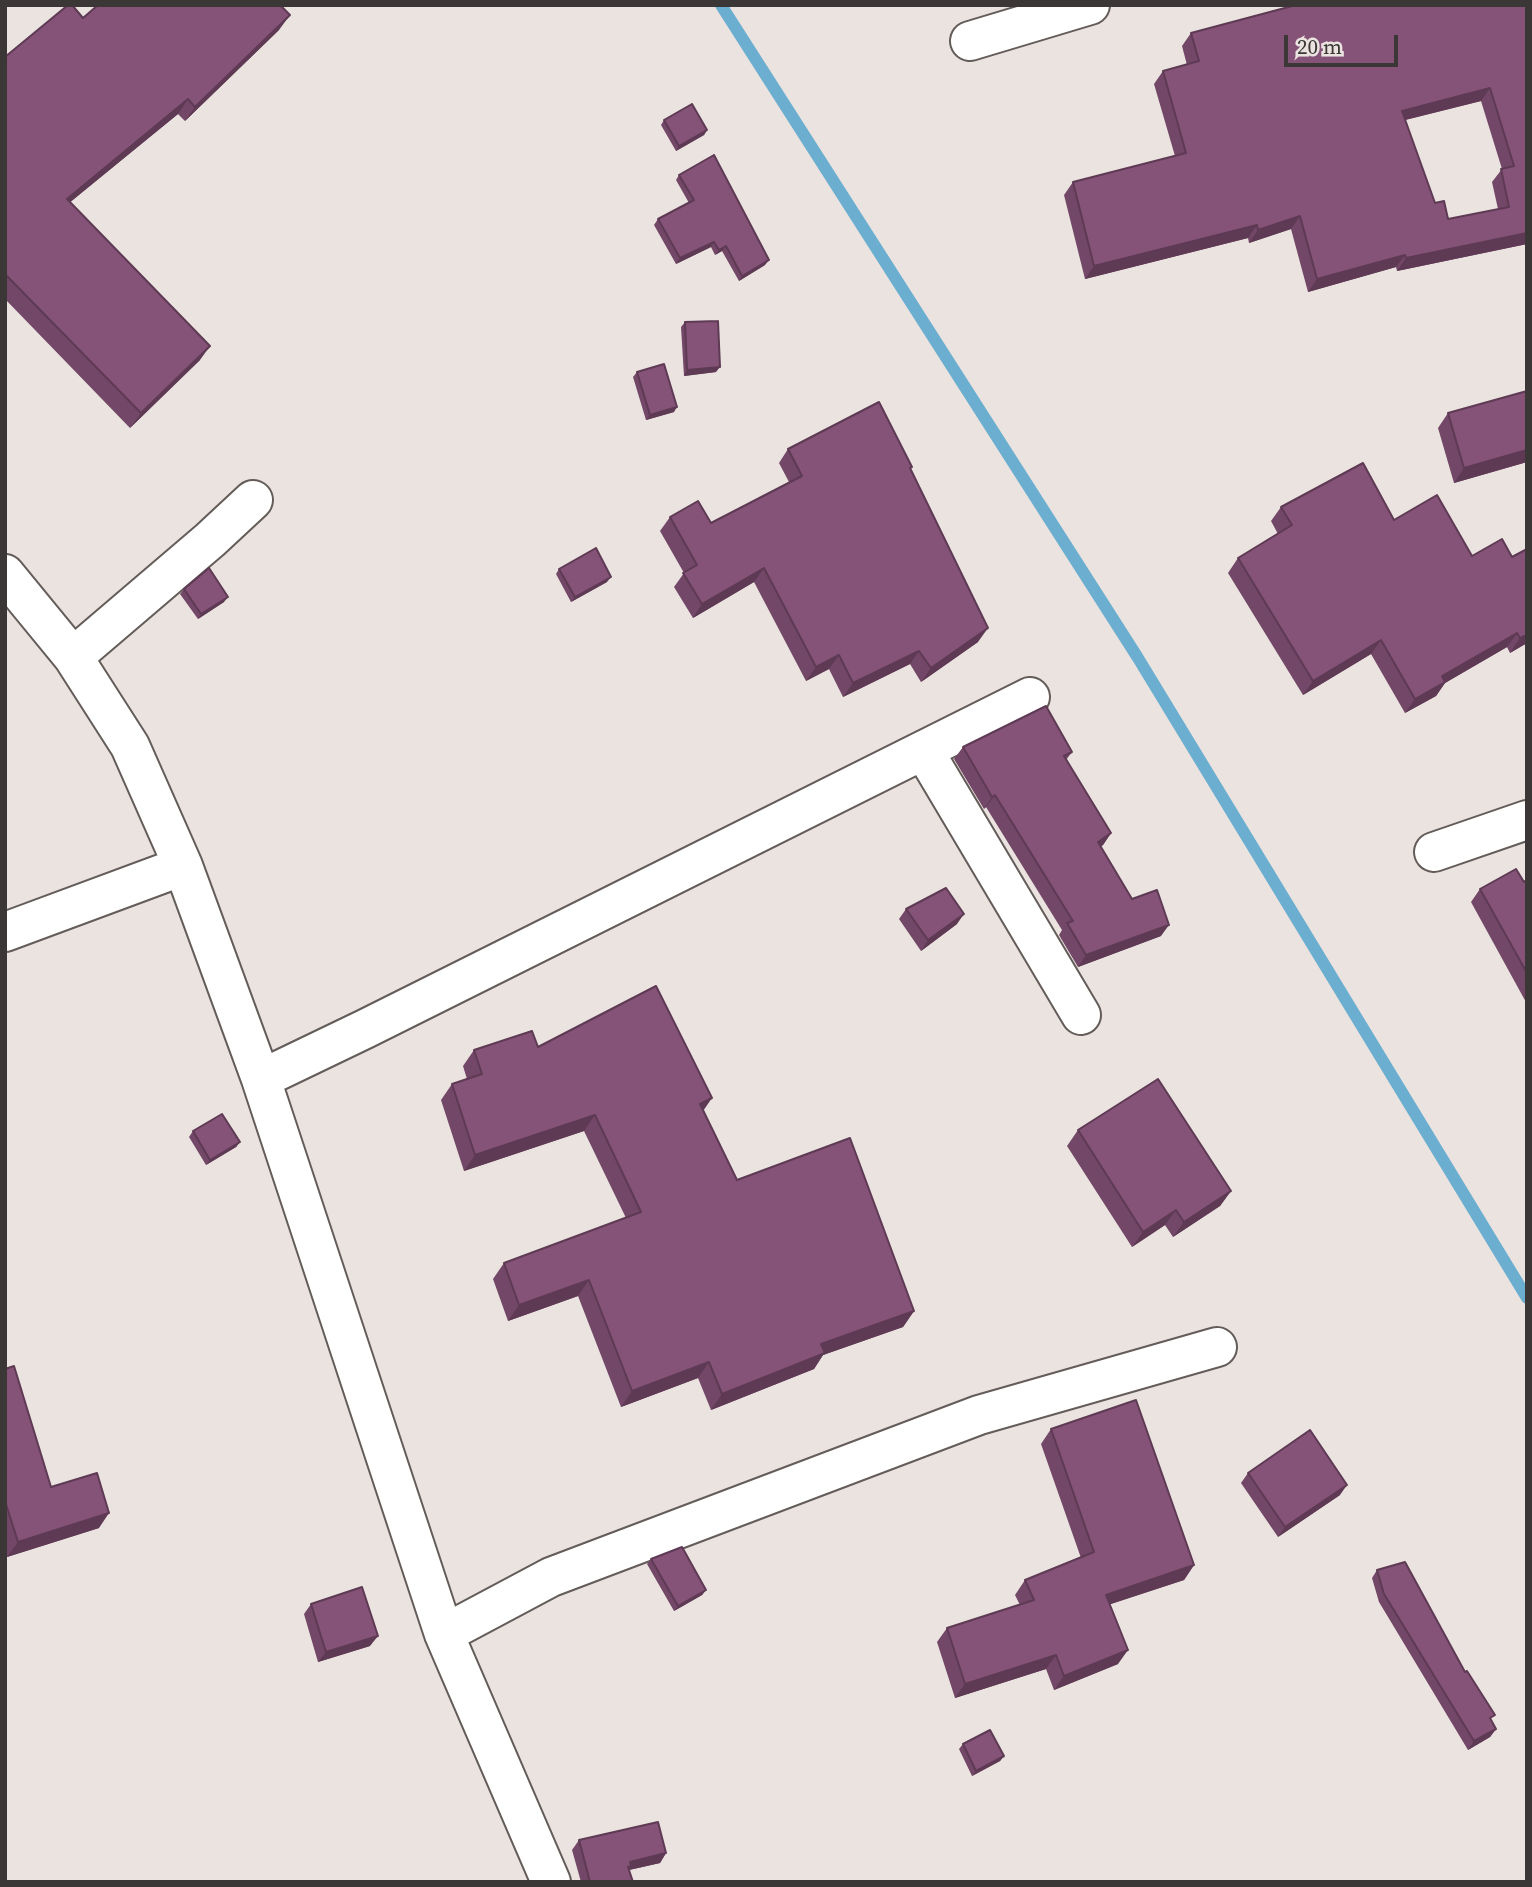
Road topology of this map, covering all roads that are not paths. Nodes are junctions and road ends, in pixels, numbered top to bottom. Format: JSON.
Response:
{"nodes":[{"id":1,"x":1090,"y":5,"type":"edge"},
{"id":2,"x":970,"y":41,"type":"dead end"},
{"id":3,"x":253,"y":500,"type":"dead end"},
{"id":4,"x":5,"y":574,"type":"edge"},
{"id":5,"x":73,"y":657,"type":"junction"},
{"id":6,"x":1030,"y":697,"type":"dead end"},
{"id":7,"x":924,"y":751,"type":"junction"},
{"id":8,"x":1527,"y":820,"type":"edge"},
{"id":9,"x":1433,"y":852,"type":"dead end"},
{"id":10,"x":183,"y":866,"type":"junction"},
{"id":11,"x":5,"y":932,"type":"edge"},
{"id":12,"x":1081,"y":1015,"type":"dead end"},
{"id":13,"x":261,"y":1079,"type":"junction"},
{"id":14,"x":1217,"y":1347,"type":"dead end"},
{"id":15,"x":444,"y":1634,"type":"junction"},
{"id":16,"x":551,"y":1882,"type":"edge"}],
"edges":[{"from":1,"to":2,"type":"street"},
{"from":3,"to":5,"type":"street"},
{"from":4,"to":5,"type":"street"},
{"from":5,"to":10,"type":"street"},
{"from":6,"to":7,"type":"street"},
{"from":7,"to":12,"type":"street"},
{"from":7,"to":13,"type":"street"},
{"from":8,"to":9,"type":"street"},
{"from":10,"to":11,"type":"street"},
{"from":10,"to":13,"type":"street"},
{"from":13,"to":15,"type":"street"},
{"from":14,"to":15,"type":"street"},
{"from":15,"to":16,"type":"street"}]}
